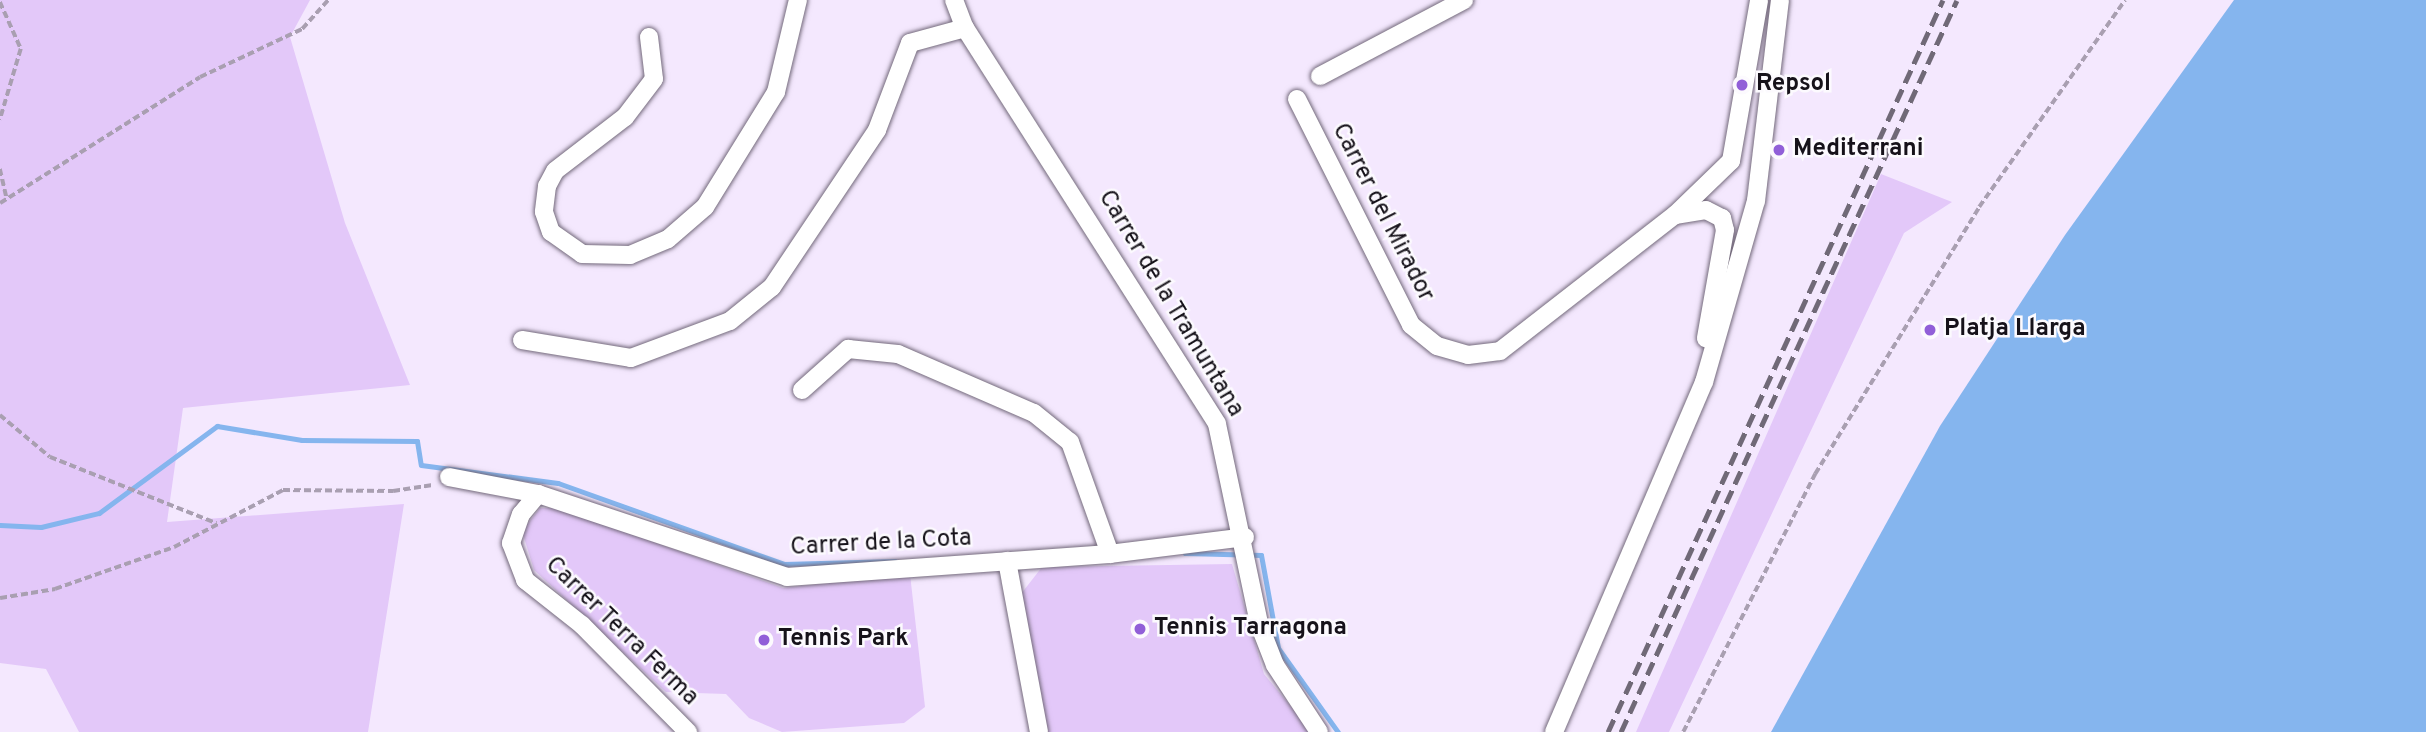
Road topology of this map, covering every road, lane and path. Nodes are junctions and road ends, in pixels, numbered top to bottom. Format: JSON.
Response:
{"nodes":[{"id":1,"x":328,"y":0,"type":"edge"},
{"id":2,"x":798,"y":0,"type":"edge"},
{"id":3,"x":954,"y":0,"type":"edge"},
{"id":4,"x":1464,"y":0,"type":"edge"},
{"id":5,"x":1759,"y":0,"type":"edge"},
{"id":6,"x":1780,"y":0,"type":"edge"},
{"id":7,"x":2125,"y":0,"type":"edge"},
{"id":8,"x":0,"y":2,"type":"edge"},
{"id":9,"x":965,"y":28,"type":"junction"},
{"id":10,"x":649,"y":37,"type":"dead end"},
{"id":11,"x":1320,"y":76,"type":"dead end"},
{"id":12,"x":1297,"y":99,"type":"dead end"},
{"id":13,"x":0,"y":120,"type":"edge"},
{"id":14,"x":0,"y":169,"type":"edge"},
{"id":15,"x":7,"y":199,"type":"junction"},
{"id":16,"x":0,"y":203,"type":"edge"},
{"id":17,"x":1675,"y":215,"type":"junction"},
{"id":18,"x":522,"y":340,"type":"dead end"},
{"id":19,"x":1704,"y":382,"type":"junction"},
{"id":20,"x":802,"y":390,"type":"dead end"},
{"id":21,"x":0,"y":415,"type":"edge"},
{"id":22,"x":454,"y":477,"type":"joint"},
{"id":23,"x":538,"y":494,"type":"junction"},
{"id":24,"x":216,"y":523,"type":"junction"},
{"id":25,"x":1245,"y":541,"type":"junction"},
{"id":26,"x":1110,"y":554,"type":"junction"},
{"id":27,"x":1007,"y":561,"type":"junction"},
{"id":28,"x":0,"y":598,"type":"edge"},
{"id":29,"x":688,"y":732,"type":"edge"},
{"id":30,"x":1039,"y":732,"type":"edge"},
{"id":31,"x":1319,"y":732,"type":"edge"},
{"id":32,"x":1554,"y":732,"type":"edge"},
{"id":33,"x":1684,"y":732,"type":"edge"}],
"edges":[{"from":1,"to":15,"type":"path"},
{"from":2,"to":10,"type":"street"},
{"from":3,"to":9,"type":"street","name":"Carrer de la Tramuntana"},
{"from":4,"to":11,"type":"street"},
{"from":5,"to":17,"type":"street","name":"Carrer del Mirador"},
{"from":6,"to":19,"type":"street"},
{"from":7,"to":33,"type":"path"},
{"from":8,"to":13,"type":"path"},
{"from":9,"to":18,"type":"street"},
{"from":9,"to":25,"type":"street","name":"Carrer de la Tramuntana"},
{"from":12,"to":17,"type":"street","name":"Carrer del Mirador"},
{"from":14,"to":15,"type":"path"},
{"from":15,"to":16,"type":"path"},
{"from":17,"to":19,"type":"street"},
{"from":19,"to":32,"type":"street"},
{"from":20,"to":26,"type":"street"},
{"from":21,"to":24,"type":"path"},
{"from":22,"to":23,"type":"street","name":"Carrer de la Cota"},
{"from":22,"to":24,"type":"path"},
{"from":23,"to":27,"type":"street","name":"Carrer de la Cota"},
{"from":23,"to":29,"type":"street","name":"Carrer Terra Ferma"},
{"from":24,"to":28,"type":"path"},
{"from":25,"to":26,"type":"street","name":"Carrer de la Cota"},
{"from":25,"to":31,"type":"street","name":"Carrer de la Tramuntana"},
{"from":26,"to":27,"type":"street","name":"Carrer de la Cota"},
{"from":27,"to":30,"type":"street"}]}
